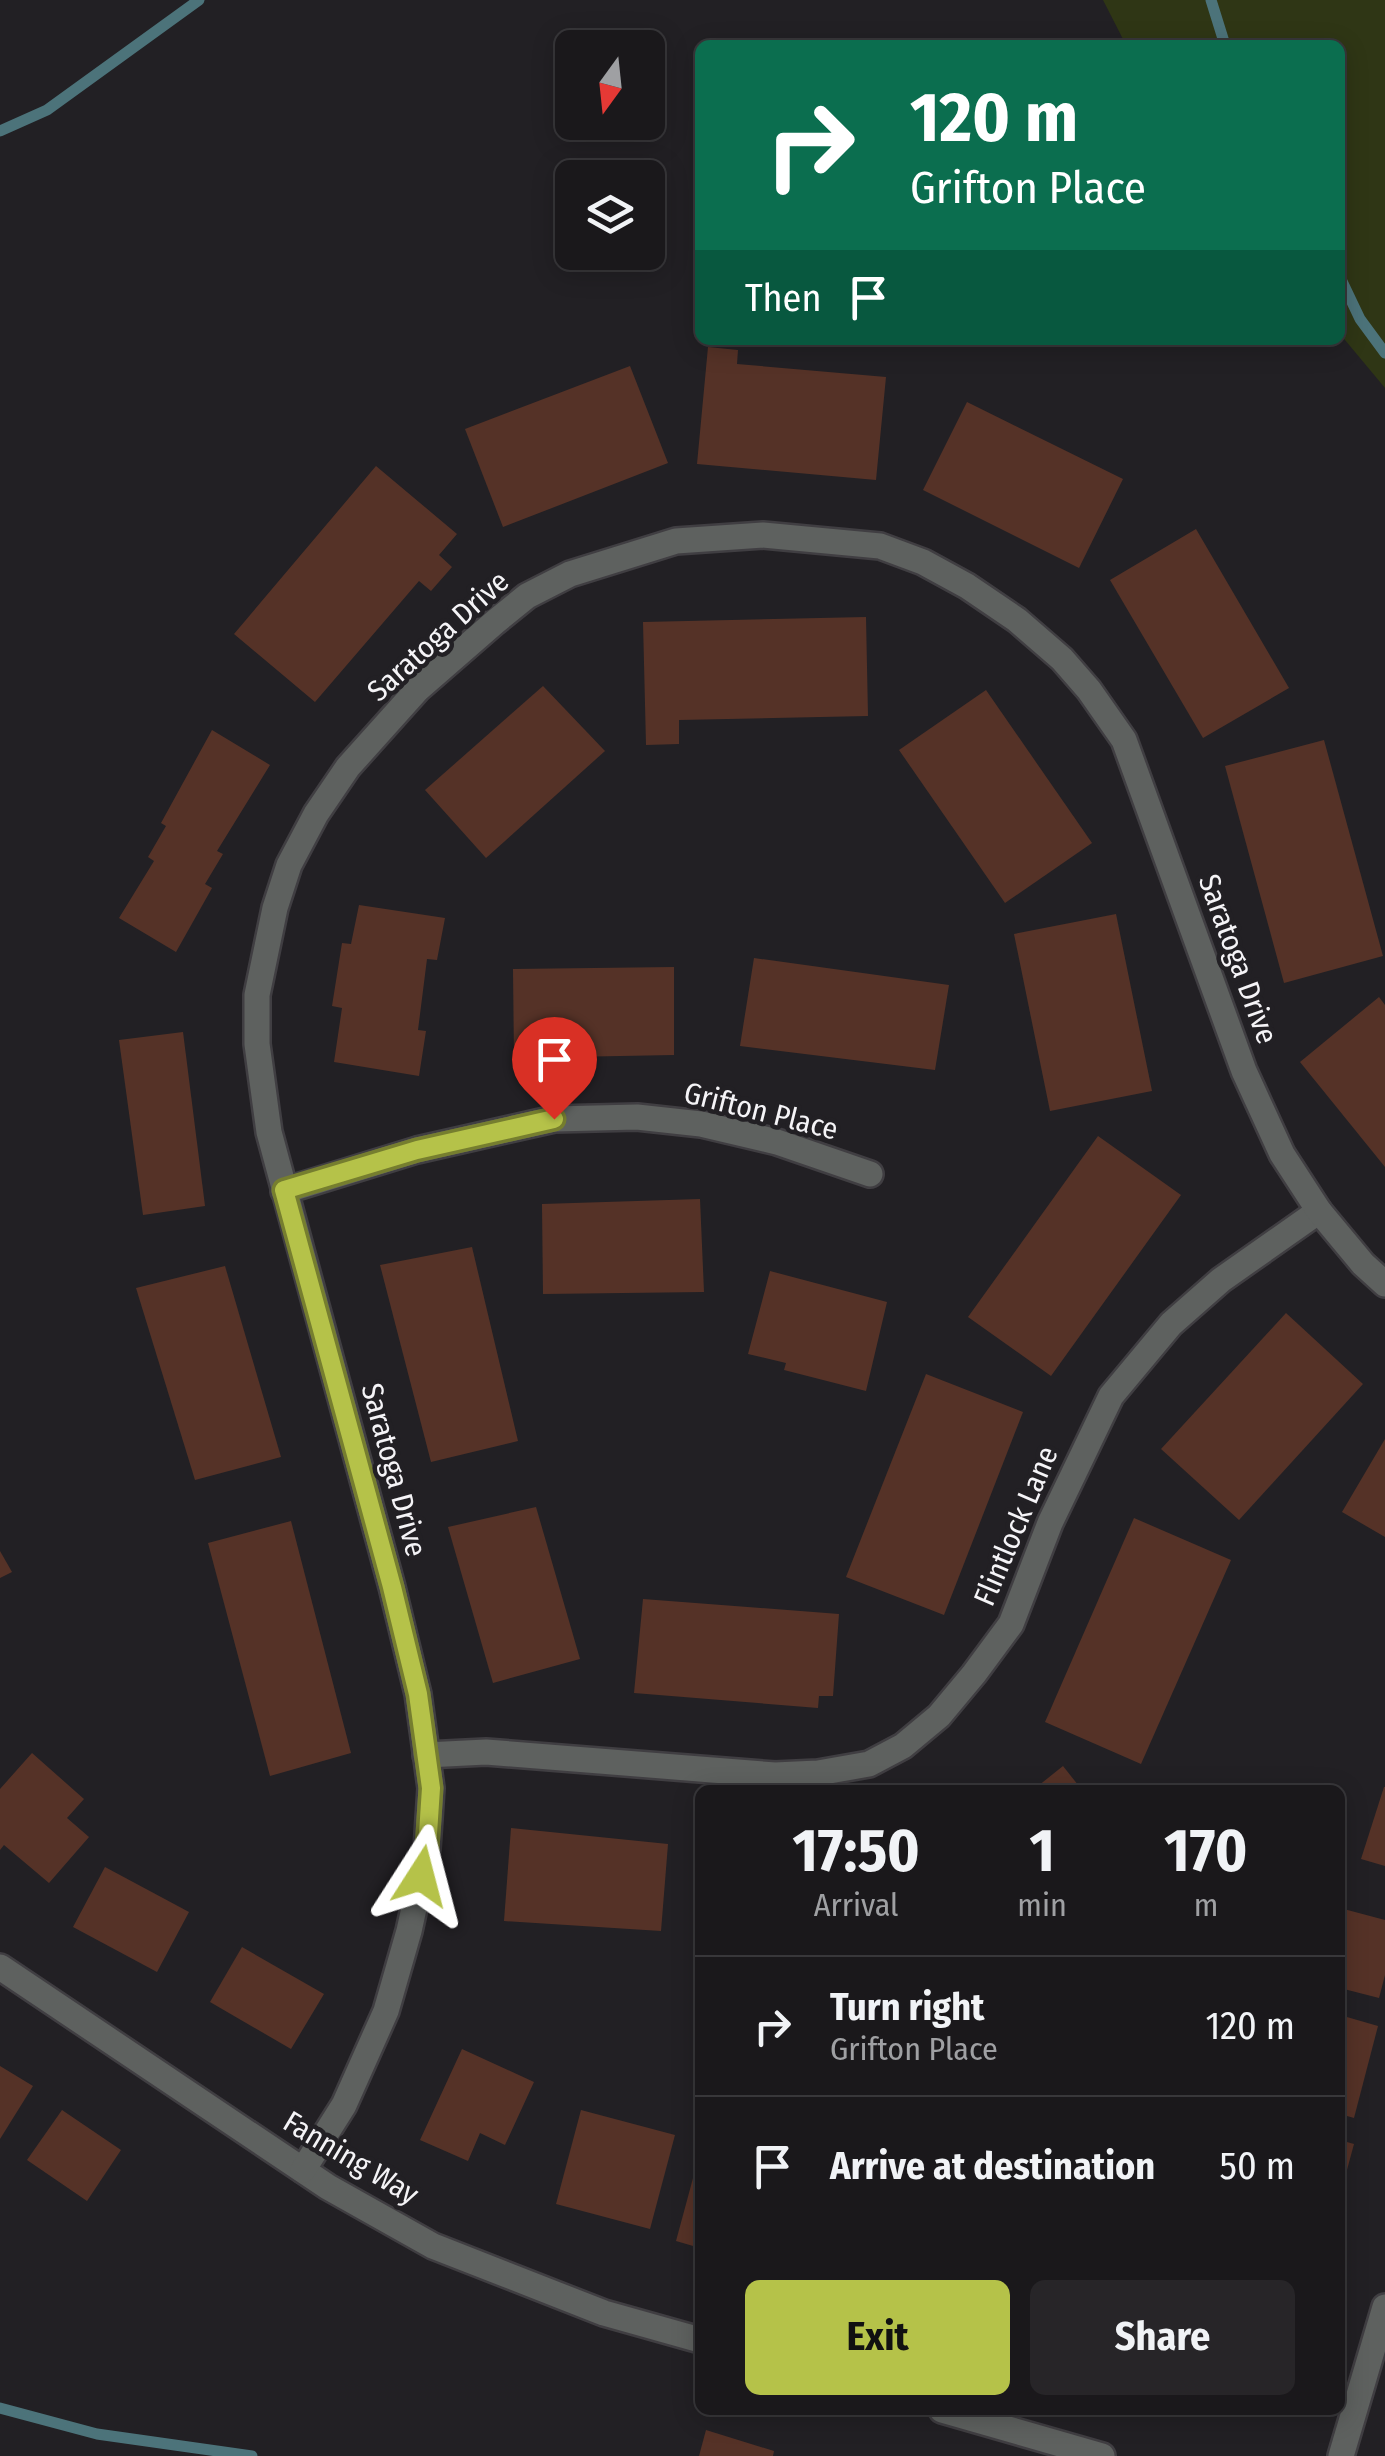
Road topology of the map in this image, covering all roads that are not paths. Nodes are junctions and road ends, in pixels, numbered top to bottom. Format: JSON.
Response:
{"nodes":[{"id":1,"x":870,"y":1174,"type":"dead end"},
{"id":2,"x":284,"y":1190,"type":"junction"},
{"id":3,"x":1319,"y":1211,"type":"junction"},
{"id":4,"x":1385,"y":1284,"type":"edge"},
{"id":5,"x":426,"y":1755,"type":"junction"},
{"id":6,"x":0,"y":1967,"type":"edge"},
{"id":7,"x":303,"y":2170,"type":"junction"},
{"id":8,"x":1385,"y":2306,"type":"edge"},
{"id":9,"x":695,"y":2339,"type":"edge"},
{"id":10,"x":959,"y":2415,"type":"edge"},
{"id":11,"x":1102,"y":2456,"type":"edge"},
{"id":12,"x":1341,"y":2456,"type":"edge"}],
"edges":[{"from":1,"to":2,"type":"street","name":"Grifton Place"},
{"from":2,"to":3,"type":"street","name":"Saratoga Drive"},
{"from":2,"to":5,"type":"street","name":"Saratoga Drive"},
{"from":3,"to":4,"type":"street","name":"Saratoga Drive"},
{"from":3,"to":5,"type":"street","name":"Flintlock Lane"},
{"from":5,"to":7,"type":"street","name":"Saratoga Drive"},
{"from":6,"to":7,"type":"street","name":"Fanning Way"},
{"from":7,"to":9,"type":"street","name":"Fanning Way"},
{"from":8,"to":12,"type":"street"},
{"from":10,"to":11,"type":"street"}]}
